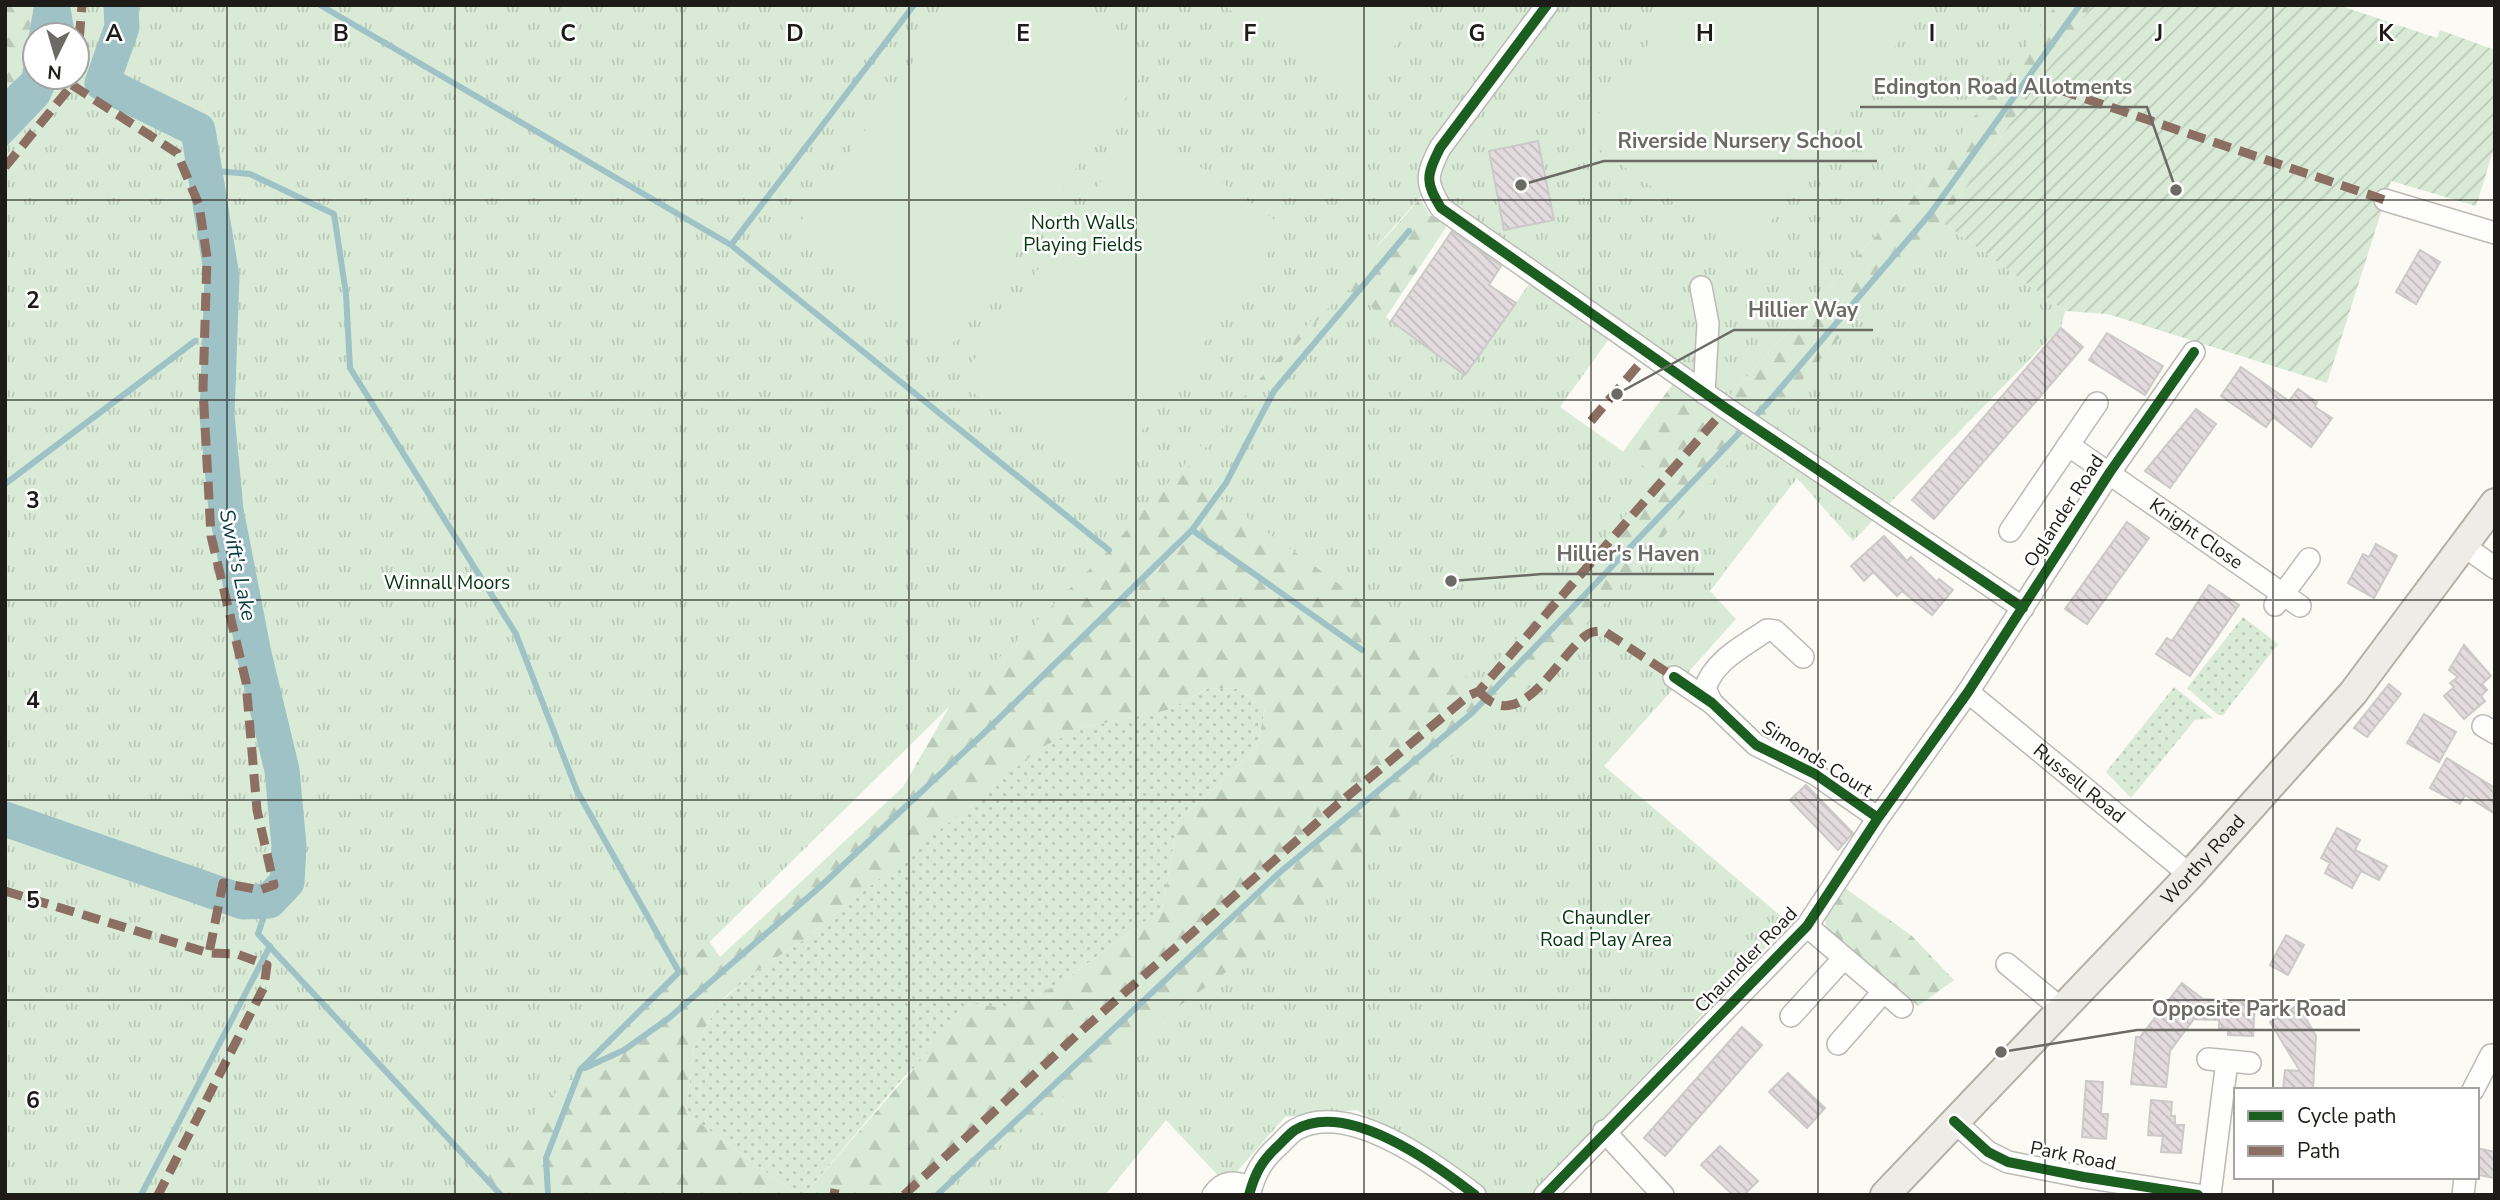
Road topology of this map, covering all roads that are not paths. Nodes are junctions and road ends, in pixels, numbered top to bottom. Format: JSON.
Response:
{"nodes":[{"id":1,"x":1547,"y":5,"type":"edge"},
{"id":2,"x":2385,"y":200,"type":"dead end"},
{"id":3,"x":2495,"y":233,"type":"edge"},
{"id":4,"x":1701,"y":288,"type":"dead end"},
{"id":5,"x":2194,"y":352,"type":"dead end"},
{"id":6,"x":1704,"y":393,"type":"junction"},
{"id":7,"x":2097,"y":404,"type":"dead end"},
{"id":8,"x":2068,"y":445,"type":"junction"},
{"id":9,"x":2110,"y":472,"type":"junction"},
{"id":10,"x":2495,"y":503,"type":"edge"},
{"id":11,"x":2010,"y":531,"type":"dead end"},
{"id":12,"x":2464,"y":546,"type":"junction"},
{"id":13,"x":2309,"y":559,"type":"dead end"},
{"id":14,"x":2495,"y":568,"type":"edge"},
{"id":15,"x":2023,"y":608,"type":"junction"},
{"id":16,"x":1803,"y":657,"type":"dead end"},
{"id":17,"x":1674,"y":677,"type":"dead end"},
{"id":18,"x":1968,"y":692,"type":"junction"},
{"id":19,"x":1712,"y":703,"type":"junction"},
{"id":20,"x":1878,"y":818,"type":"junction"},
{"id":21,"x":2190,"y":875,"type":"junction"},
{"id":22,"x":1807,"y":926,"type":"junction"},
{"id":23,"x":1844,"y":958,"type":"junction"},
{"id":24,"x":2007,"y":964,"type":"dead end"},
{"id":25,"x":1883,"y":992,"type":"junction"},
{"id":26,"x":1902,"y":1007,"type":"dead end"},
{"id":27,"x":2063,"y":1010,"type":"junction"},
{"id":28,"x":1791,"y":1016,"type":"dead end"},
{"id":29,"x":1838,"y":1044,"type":"dead end"},
{"id":30,"x":2491,"y":1055,"type":"dead end"},
{"id":31,"x":2250,"y":1063,"type":"dead end"},
{"id":32,"x":2474,"y":1088,"type":"edge"},
{"id":33,"x":1954,"y":1121,"type":"junction"},
{"id":34,"x":1604,"y":1130,"type":"junction"},
{"id":35,"x":2081,"y":1186,"type":"edge"},
{"id":36,"x":1250,"y":1191,"type":"edge"},
{"id":37,"x":1213,"y":1195,"type":"edge"},
{"id":38,"x":1475,"y":1195,"type":"edge"},
{"id":39,"x":1545,"y":1195,"type":"edge"},
{"id":40,"x":1663,"y":1195,"type":"edge"},
{"id":41,"x":1885,"y":1195,"type":"edge"},
{"id":42,"x":2198,"y":1195,"type":"edge"},
{"id":43,"x":2210,"y":1195,"type":"edge"}],
"edges":[{"from":1,"to":6,"type":"street"},
{"from":2,"to":3,"type":"street"},
{"from":4,"to":6,"type":"street"},
{"from":5,"to":9,"type":"street","name":"Oglander Road"},
{"from":6,"to":15,"type":"street"},
{"from":7,"to":8,"type":"street"},
{"from":8,"to":9,"type":"street","name":"Knight Close"},
{"from":8,"to":11,"type":"street"},
{"from":9,"to":13,"type":"street","name":"Knight Close"},
{"from":9,"to":15,"type":"street","name":"Oglander Road"},
{"from":10,"to":12,"type":"main road","name":"Worthy Road"},
{"from":12,"to":14,"type":"street"},
{"from":12,"to":21,"type":"main road","name":"Worthy Road"},
{"from":15,"to":18,"type":"street","name":"Oglander Road"},
{"from":16,"to":19,"type":"street"},
{"from":17,"to":19,"type":"street","name":"Simonds Court"},
{"from":18,"to":20,"type":"street","name":"Chaundler Road"},
{"from":18,"to":21,"type":"street","name":"Russell Road"},
{"from":19,"to":20,"type":"street","name":"Simonds Court"},
{"from":20,"to":22,"type":"street","name":"Chaundler Road"},
{"from":21,"to":27,"type":"main road","name":"Worthy Road"},
{"from":22,"to":23,"type":"street"},
{"from":22,"to":34,"type":"street","name":"Chaundler Road"},
{"from":23,"to":25,"type":"street"},
{"from":23,"to":28,"type":"street"},
{"from":24,"to":27,"type":"street"},
{"from":25,"to":26,"type":"street"},
{"from":25,"to":29,"type":"street"},
{"from":27,"to":33,"type":"main road","name":"Worthy Road"},
{"from":30,"to":32,"type":"street"},
{"from":31,"to":43,"type":"street"},
{"from":33,"to":35,"type":"street","name":"Park Road"},
{"from":33,"to":41,"type":"main road","name":"Worthy Road"},
{"from":34,"to":39,"type":"street","name":"Chaundler Road"},
{"from":34,"to":40,"type":"street"},
{"from":35,"to":42,"type":"street","name":"Park Road"},
{"from":36,"to":37,"type":"street"},
{"from":36,"to":38,"type":"street"}]}
